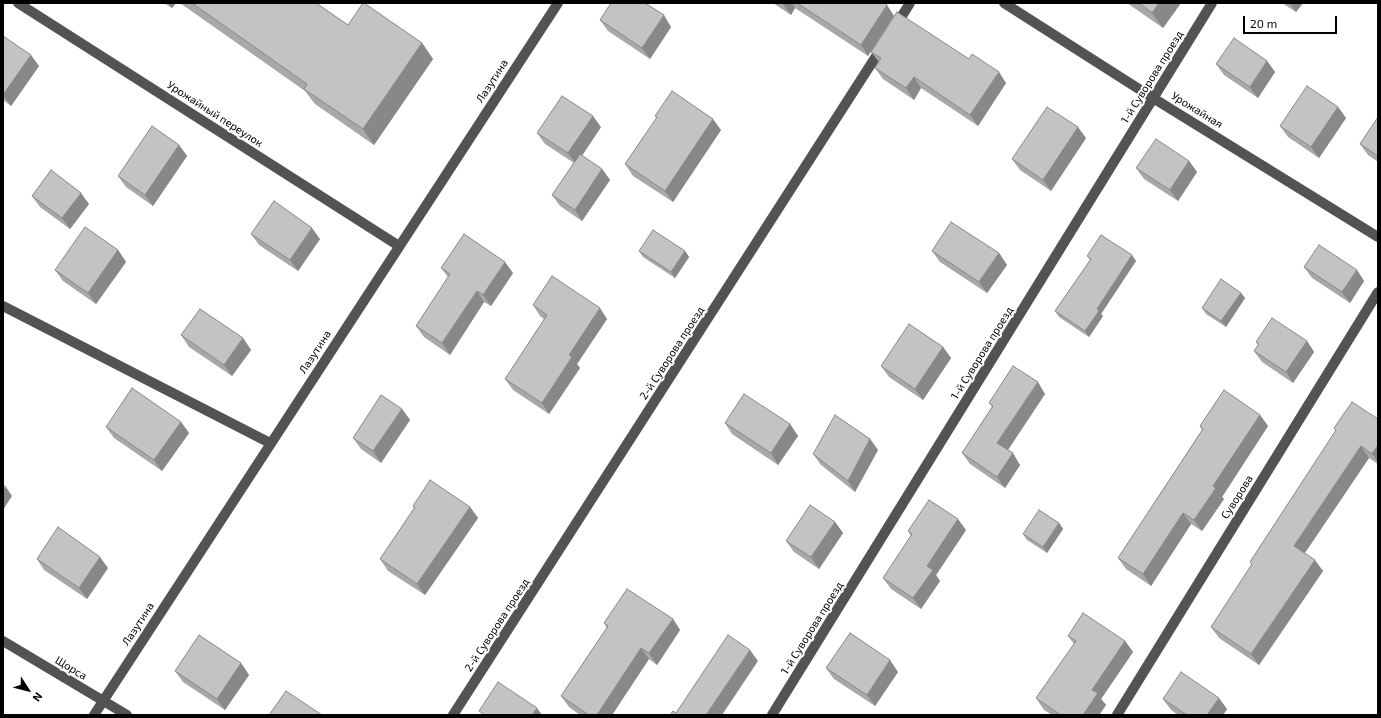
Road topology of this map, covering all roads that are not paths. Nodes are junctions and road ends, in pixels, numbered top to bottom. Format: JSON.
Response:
{"nodes":[{"id":1,"x":18,"y":3,"type":"edge"},
{"id":2,"x":558,"y":3,"type":"edge"},
{"id":3,"x":910,"y":3,"type":"edge"},
{"id":4,"x":1004,"y":3,"type":"edge"},
{"id":5,"x":1212,"y":3,"type":"edge"},
{"id":6,"x":1154,"y":98,"type":"junction"},
{"id":7,"x":1378,"y":237,"type":"edge"},
{"id":8,"x":399,"y":246,"type":"junction"},
{"id":9,"x":1378,"y":292,"type":"edge"},
{"id":10,"x":3,"y":306,"type":"edge"},
{"id":11,"x":270,"y":443,"type":"junction"},
{"id":12,"x":3,"y":641,"type":"edge"},
{"id":13,"x":102,"y":701,"type":"junction"},
{"id":14,"x":94,"y":715,"type":"edge"},
{"id":15,"x":127,"y":715,"type":"edge"},
{"id":16,"x":454,"y":715,"type":"edge"},
{"id":17,"x":772,"y":715,"type":"edge"},
{"id":18,"x":1117,"y":715,"type":"edge"}],
"edges":[{"from":1,"to":8,"type":"street","name":"Урожайный переулок"},
{"from":2,"to":8,"type":"street","name":"Лазутина"},
{"from":3,"to":16,"type":"street","name":"2-й Суворова проезд"},
{"from":4,"to":6,"type":"street","name":"Урожайная"},
{"from":5,"to":6,"type":"street","name":"1-й Суворова проезд"},
{"from":6,"to":7,"type":"street","name":"Урожайная"},
{"from":6,"to":17,"type":"street","name":"1-й Суворова проезд"},
{"from":8,"to":11,"type":"street","name":"Лазутина"},
{"from":9,"to":18,"type":"street","name":"Суворова"},
{"from":10,"to":11,"type":"street"},
{"from":11,"to":13,"type":"street","name":"Лазутина"},
{"from":12,"to":13,"type":"street","name":"Щорса"},
{"from":13,"to":14,"type":"street","name":"Лазутина"},
{"from":13,"to":15,"type":"street","name":"Щорса"}]}
